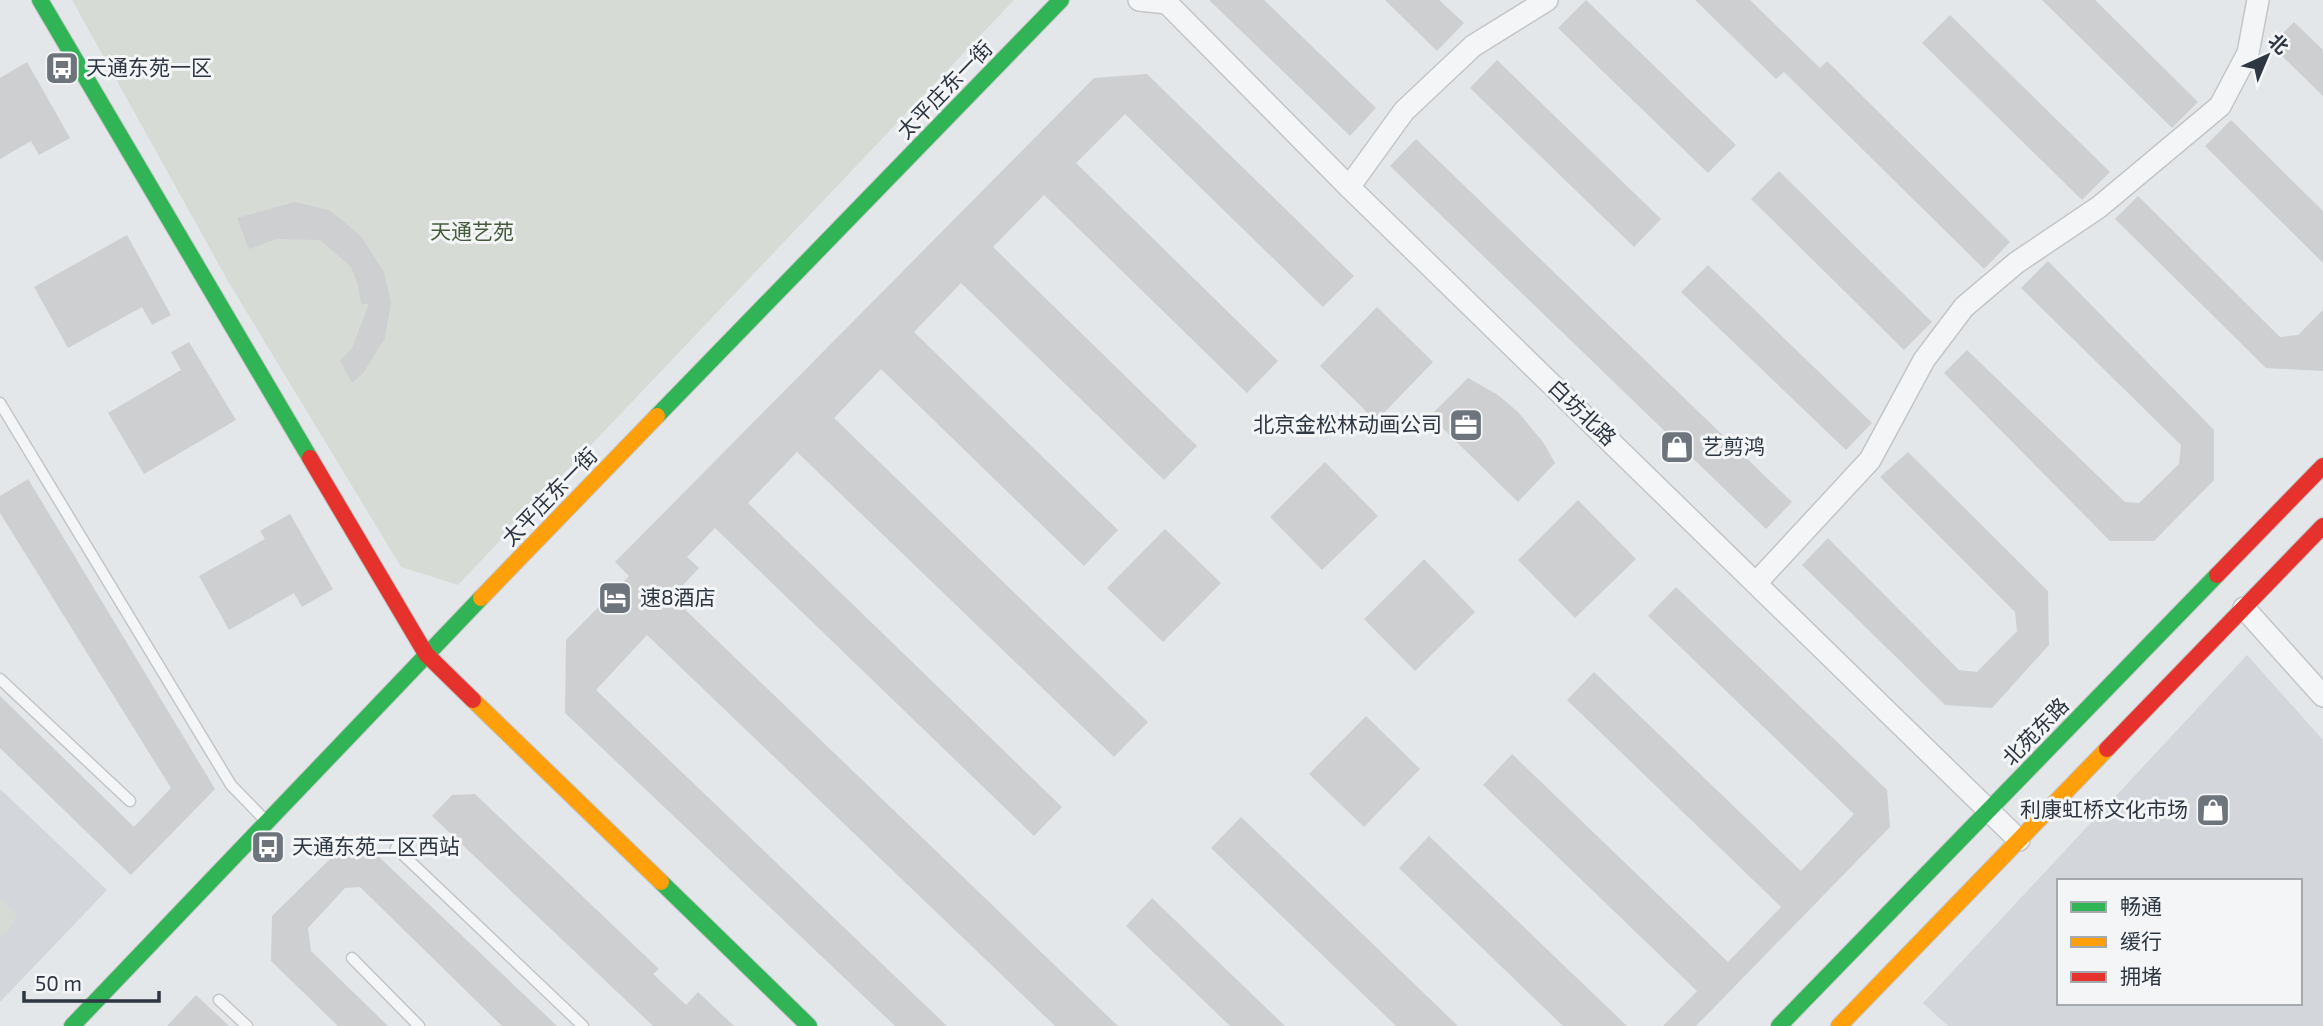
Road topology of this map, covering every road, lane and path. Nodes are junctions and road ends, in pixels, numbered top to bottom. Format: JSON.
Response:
{"nodes":[{"id":1,"x":40,"y":0,"type":"edge"},
{"id":2,"x":1061,"y":0,"type":"edge"},
{"id":3,"x":1139,"y":0,"type":"edge"},
{"id":4,"x":1547,"y":0,"type":"edge"},
{"id":5,"x":2258,"y":0,"type":"edge"},
{"id":6,"x":1349,"y":187,"type":"junction"},
{"id":7,"x":0,"y":403,"type":"edge"},
{"id":8,"x":2323,"y":466,"type":"edge"},
{"id":9,"x":2323,"y":526,"type":"edge"},
{"id":10,"x":1756,"y":583,"type":"junction"},
{"id":11,"x":2244,"y":608,"type":"junction"},
{"id":12,"x":426,"y":654,"type":"junction"},
{"id":13,"x":0,"y":679,"type":"edge"},
{"id":14,"x":2323,"y":696,"type":"edge"},
{"id":15,"x":130,"y":801,"type":"dead end"},
{"id":16,"x":1989,"y":810,"type":"junction"},
{"id":17,"x":267,"y":821,"type":"junction"},
{"id":18,"x":2020,"y":840,"type":"junction"},
{"id":19,"x":396,"y":848,"type":"dead end"},
{"id":20,"x":352,"y":958,"type":"dead end"},
{"id":21,"x":219,"y":1000,"type":"dead end"},
{"id":22,"x":72,"y":1026,"type":"edge"},
{"id":23,"x":247,"y":1026,"type":"edge"},
{"id":24,"x":419,"y":1026,"type":"edge"},
{"id":25,"x":583,"y":1026,"type":"edge"},
{"id":26,"x":809,"y":1026,"type":"edge"},
{"id":27,"x":1779,"y":1026,"type":"edge"},
{"id":28,"x":1839,"y":1026,"type":"edge"}],
"edges":[{"from":1,"to":12,"type":"street"},
{"from":2,"to":12,"type":"street","name":"太平庄东一街"},
{"from":3,"to":6,"type":"street","name":"白坊北路"},
{"from":4,"to":6,"type":"street"},
{"from":5,"to":10,"type":"street"},
{"from":6,"to":10,"type":"street","name":"白坊北路"},
{"from":7,"to":17,"type":"lane"},
{"from":8,"to":16,"type":"street","name":"北苑东路"},
{"from":9,"to":11,"type":"street"},
{"from":10,"to":16,"type":"street","name":"白坊北路"},
{"from":11,"to":14,"type":"street"},
{"from":11,"to":18,"type":"street"},
{"from":12,"to":17,"type":"street","name":"太平庄东一街"},
{"from":12,"to":26,"type":"street"},
{"from":13,"to":15,"type":"lane"},
{"from":16,"to":18,"type":"street","name":"白坊北路"},
{"from":16,"to":27,"type":"street","name":"北苑东路"},
{"from":17,"to":22,"type":"street","name":"太平庄东一街"},
{"from":18,"to":28,"type":"street"},
{"from":19,"to":25,"type":"lane"},
{"from":20,"to":24,"type":"lane"},
{"from":21,"to":23,"type":"lane"}]}
